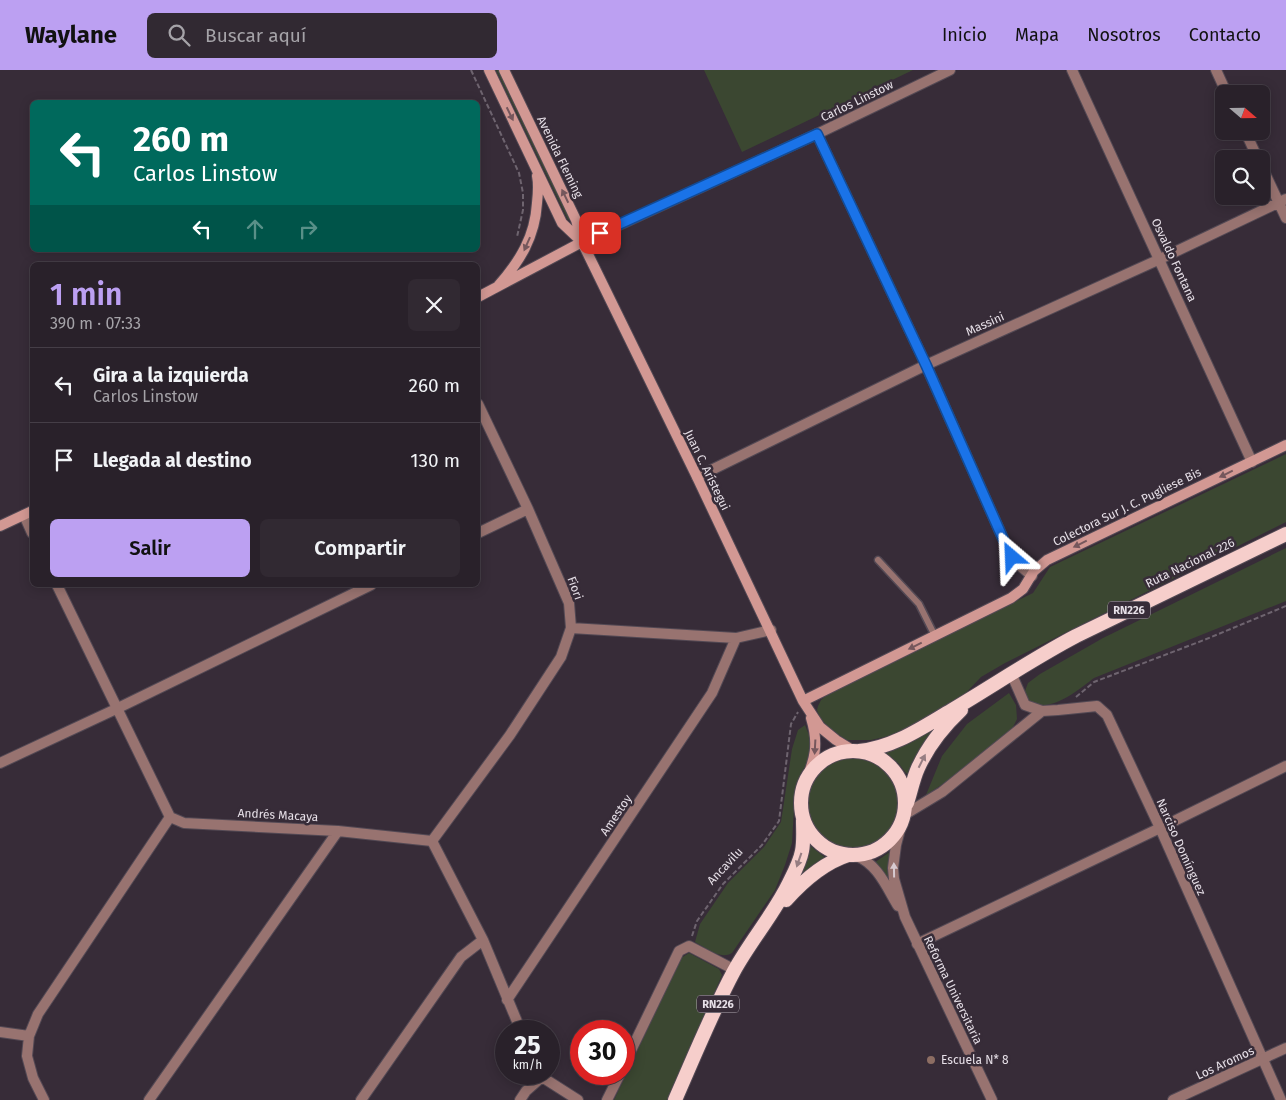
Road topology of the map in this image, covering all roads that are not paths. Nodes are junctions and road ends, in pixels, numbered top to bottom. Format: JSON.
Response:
{"nodes":[{"id":1,"x":489,"y":70,"type":"edge"},
{"id":2,"x":504,"y":70,"type":"edge"},
{"id":3,"x":950,"y":70,"type":"edge"},
{"id":4,"x":1072,"y":70,"type":"edge"},
{"id":5,"x":1216,"y":70,"type":"edge"},
{"id":6,"x":1223,"y":85,"type":"edge"},
{"id":7,"x":817,"y":134,"type":"junction"},
{"id":8,"x":534,"y":162,"type":"junction"},
{"id":9,"x":1270,"y":180,"type":"edge"},
{"id":10,"x":1282,"y":201,"type":"edge"},
{"id":11,"x":1286,"y":218,"type":"edge"},
{"id":12,"x":582,"y":242,"type":"junction"},
{"id":13,"x":1160,"y":259,"type":"junction"},
{"id":14,"x":498,"y":286,"type":"junction"},
{"id":15,"x":480,"y":296,"type":"edge"},
{"id":16,"x":926,"y":365,"type":"junction"},
{"id":17,"x":480,"y":408,"type":"edge"},
{"id":18,"x":1286,"y":445,"type":"edge"},
{"id":19,"x":1252,"y":462,"type":"junction"},
{"id":20,"x":697,"y":477,"type":"junction"},
{"id":21,"x":528,"y":509,"type":"junction"},
{"id":22,"x":28,"y":513,"type":"edge"},
{"id":23,"x":0,"y":526,"type":"edge"},
{"id":24,"x":480,"y":532,"type":"edge"},
{"id":25,"x":1286,"y":534,"type":"edge"},
{"id":26,"x":878,"y":560,"type":"dead end"},
{"id":27,"x":1032,"y":576,"type":"junction"},
{"id":28,"x":58,"y":587,"type":"edge"},
{"id":29,"x":367,"y":587,"type":"edge"},
{"id":30,"x":571,"y":628,"type":"junction"},
{"id":31,"x":771,"y":630,"type":"junction"},
{"id":32,"x":935,"y":636,"type":"junction"},
{"id":33,"x":736,"y":638,"type":"junction"},
{"id":34,"x":1011,"y":673,"type":"junction"},
{"id":35,"x":978,"y":695,"type":"junction"},
{"id":36,"x":806,"y":706,"type":"junction"},
{"id":37,"x":116,"y":709,"type":"junction"},
{"id":38,"x":1042,"y":711,"type":"junction"},
{"id":39,"x":856,"y":751,"type":"junction"},
{"id":40,"x":0,"y":763,"type":"edge"},
{"id":41,"x":1286,"y":766,"type":"edge"},
{"id":42,"x":805,"y":783,"type":"junction"},
{"id":43,"x":802,"y":812,"type":"junction"},
{"id":44,"x":904,"y":815,"type":"junction"},
{"id":45,"x":170,"y":817,"type":"junction"},
{"id":46,"x":1160,"y":828,"type":"junction"},
{"id":47,"x":338,"y":831,"type":"junction"},
{"id":48,"x":432,"y":841,"type":"junction"},
{"id":49,"x":852,"y":856,"type":"junction"},
{"id":50,"x":772,"y":915,"type":"junction"},
{"id":51,"x":905,"y":917,"type":"junction"},
{"id":52,"x":483,"y":940,"type":"junction"},
{"id":53,"x":917,"y":944,"type":"junction"},
{"id":54,"x":735,"y":970,"type":"junction"},
{"id":55,"x":508,"y":1000,"type":"junction"},
{"id":56,"x":517,"y":1020,"type":"edge"},
{"id":57,"x":0,"y":1032,"type":"edge"},
{"id":58,"x":29,"y":1036,"type":"junction"},
{"id":59,"x":635,"y":1043,"type":"edge"},
{"id":60,"x":1286,"y":1048,"type":"edge"},
{"id":61,"x":1262,"y":1059,"type":"junction"},
{"id":62,"x":532,"y":1085,"type":"edge"},
{"id":63,"x":555,"y":1085,"type":"edge"},
{"id":64,"x":614,"y":1085,"type":"edge"},
{"id":65,"x":44,"y":1100,"type":"edge"},
{"id":66,"x":149,"y":1100,"type":"edge"},
{"id":67,"x":361,"y":1100,"type":"edge"},
{"id":68,"x":520,"y":1100,"type":"edge"},
{"id":69,"x":578,"y":1100,"type":"edge"},
{"id":70,"x":607,"y":1100,"type":"edge"},
{"id":71,"x":675,"y":1100,"type":"edge"},
{"id":72,"x":992,"y":1100,"type":"edge"},
{"id":73,"x":1173,"y":1100,"type":"edge"},
{"id":74,"x":1281,"y":1100,"type":"edge"}],
"edges":[{"from":1,"to":8,"type":"main road","name":"Avenida Fleming","one_way":true},
{"from":12,"to":2,"type":"main road","name":"Avenida Fleming","one_way":true},
{"from":3,"to":7,"type":"street","name":"Carlos Linstow"},
{"from":4,"to":13,"type":"street","name":"Osvaldo Fontana"},
{"from":5,"to":6,"type":"street"},
{"from":7,"to":12,"type":"street","name":"Carlos Linstow"},
{"from":7,"to":16,"type":"street"},
{"from":8,"to":12,"type":"main road","name":"Avenida Fleming"},
{"from":8,"to":14,"type":"main road","one_way":true},
{"from":9,"to":10,"type":"street"},
{"from":10,"to":11,"type":"street"},
{"from":10,"to":13,"type":"street","name":"Massini"},
{"from":12,"to":14,"type":"main road","name":"Carlos Linstow"},
{"from":12,"to":20,"type":"main road","name":"Juan C. Arístegui"},
{"from":13,"to":16,"type":"street","name":"Massini"},
{"from":13,"to":19,"type":"street","name":"Osvaldo Fontana"},
{"from":14,"to":15,"type":"main road","name":"Carlos Linstow"},
{"from":16,"to":20,"type":"street","name":"Massini"},
{"from":16,"to":27,"type":"street"},
{"from":17,"to":21,"type":"street","name":"Fiori"},
{"from":18,"to":19,"type":"main road","name":"Colectora Sur J. C. Pugliese Bis"},
{"from":19,"to":27,"type":"main road","name":"Colectora Sur J. C. Pugliese Bis","one_way":true},
{"from":20,"to":31,"type":"main road","name":"Juan C. Arístegui"},
{"from":21,"to":24,"type":"street"},
{"from":21,"to":30,"type":"street","name":"Fiori"},
{"from":22,"to":23,"type":"main road"},
{"from":25,"to":34,"type":"highway","name":"Ruta Nacional 226","number":"RN226"},
{"from":26,"to":32,"type":"lane"},
{"from":27,"to":32,"type":"main road","name":"Colectora Sur J. C. Pugliese Bis"},
{"from":28,"to":37,"type":"street"},
{"from":29,"to":37,"type":"street"},
{"from":30,"to":33,"type":"street"},
{"from":30,"to":48,"type":"street"},
{"from":31,"to":33,"type":"street"},
{"from":31,"to":36,"type":"main road","name":"Juan C. Arístegui"},
{"from":32,"to":36,"type":"main road","name":"Colectora Sur J. C. Pugliese Bis","one_way":true},
{"from":33,"to":55,"type":"street","name":"Amestoy"},
{"from":34,"to":35,"type":"highway","name":"Ruta Nacional 226","number":"RN226"},
{"from":34,"to":38,"type":"street"},
{"from":35,"to":39,"type":"highway","name":"Ruta Nacional 226","number":"RN226"},
{"from":44,"to":35,"type":"highway","name":"Ruta Nacional 226","number":"RN226","one_way":true},
{"from":36,"to":39,"type":"main road","name":"Juan C. Arístegui"},
{"from":36,"to":42,"type":"main road","name":"Juan C. Arístegui","one_way":true},
{"from":37,"to":40,"type":"street"},
{"from":37,"to":45,"type":"street"},
{"from":38,"to":44,"type":"street"},
{"from":38,"to":46,"type":"street","name":"Narciso Domínguez"},
{"from":39,"to":42,"type":"highway","name":"Ruta Nacional 226","number":"RN226"},
{"from":39,"to":44,"type":"highway"},
{"from":41,"to":46,"type":"street"},
{"from":42,"to":43,"type":"highway","name":"Ruta Nacional 226","number":"RN226"},
{"from":43,"to":49,"type":"highway","name":"Ruta Nacional 226","number":"RN226"},
{"from":43,"to":50,"type":"highway","name":"Ruta Nacional 226","number":"RN226","one_way":true},
{"from":44,"to":49,"type":"highway","name":"Ruta Nacional 226","number":"RN226"},
{"from":51,"to":44,"type":"street","name":"Reforma Universitaria","one_way":true},
{"from":45,"to":47,"type":"street","name":"Andrés Macaya"},
{"from":45,"to":58,"type":"street"},
{"from":46,"to":53,"type":"street"},
{"from":46,"to":61,"type":"street","name":"Narciso Domínguez"},
{"from":47,"to":48,"type":"street","name":"Andrés Macaya"},
{"from":47,"to":66,"type":"street"},
{"from":48,"to":52,"type":"street"},
{"from":49,"to":50,"type":"highway","name":"Ruta Nacional 226","number":"RN226"},
{"from":49,"to":51,"type":"street","name":"Reforma Universitaria"},
{"from":50,"to":54,"type":"highway","name":"Ruta Nacional 226","number":"RN226"},
{"from":51,"to":53,"type":"street","name":"Reforma Universitaria"},
{"from":52,"to":55,"type":"street"},
{"from":52,"to":67,"type":"street"},
{"from":53,"to":72,"type":"street","name":"Reforma Universitaria"},
{"from":54,"to":59,"type":"street"},
{"from":54,"to":71,"type":"highway","name":"Ruta Nacional 226","number":"RN226"},
{"from":55,"to":56,"type":"street"},
{"from":57,"to":58,"type":"street"},
{"from":58,"to":65,"type":"street"},
{"from":60,"to":61,"type":"street","name":"Los Aromos"},
{"from":61,"to":73,"type":"street","name":"Los Aromos"},
{"from":61,"to":74,"type":"street","name":"Narciso Domínguez"},
{"from":62,"to":68,"type":"street"},
{"from":63,"to":69,"type":"street"},
{"from":64,"to":70,"type":"street"}]}
